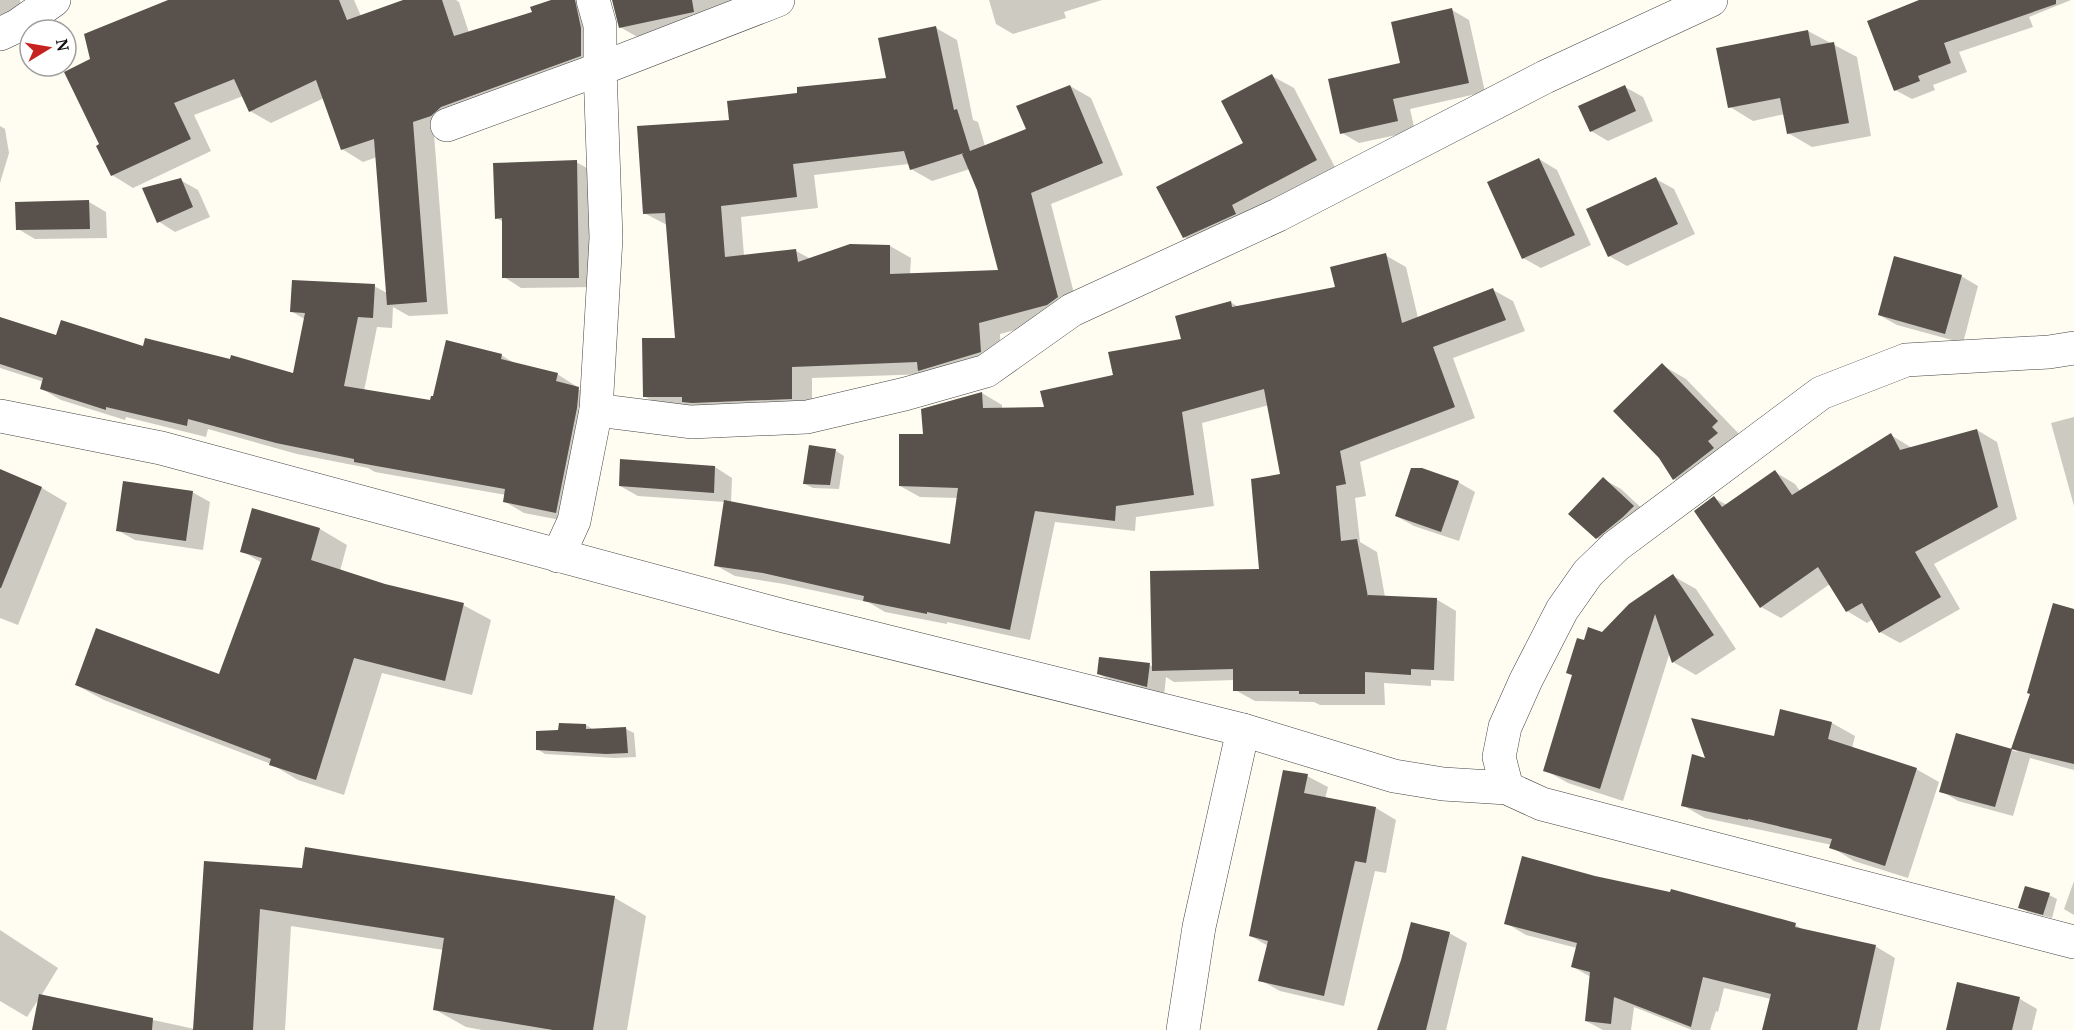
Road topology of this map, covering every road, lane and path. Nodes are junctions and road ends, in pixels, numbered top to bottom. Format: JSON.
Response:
{"nodes":[{"id":1,"x":54,"y":0,"type":"edge"},
{"id":2,"x":592,"y":0,"type":"edge"},
{"id":3,"x":778,"y":0,"type":"edge"},
{"id":4,"x":1711,"y":0,"type":"edge"},
{"id":5,"x":0,"y":34,"type":"edge"},
{"id":6,"x":600,"y":69,"type":"junction"},
{"id":7,"x":447,"y":125,"type":"dead end"},
{"id":8,"x":2074,"y":348,"type":"edge"},
{"id":9,"x":596,"y":410,"type":"junction"},
{"id":10,"x":0,"y":416,"type":"edge"},
{"id":11,"x":558,"y":556,"type":"junction"},
{"id":12,"x":1243,"y":730,"type":"junction"},
{"id":13,"x":1499,"y":757,"type":"junction"},
{"id":14,"x":1443,"y":784,"type":"junction"},
{"id":15,"x":1506,"y":788,"type":"junction"},
{"id":16,"x":2074,"y":942,"type":"edge"},
{"id":17,"x":1182,"y":1030,"type":"edge"}],
"edges":[{"from":1,"to":5,"type":"street"},
{"from":2,"to":6,"type":"street"},
{"from":3,"to":6,"type":"street"},
{"from":4,"to":9,"type":"street"},
{"from":6,"to":7,"type":"street"},
{"from":6,"to":9,"type":"street"},
{"from":8,"to":13,"type":"street"},
{"from":9,"to":11,"type":"street"},
{"from":10,"to":11,"type":"street"},
{"from":11,"to":12,"type":"street"},
{"from":12,"to":14,"type":"street"},
{"from":12,"to":17,"type":"street"},
{"from":13,"to":14,"type":"street"},
{"from":13,"to":15,"type":"street"},
{"from":14,"to":15,"type":"street"},
{"from":15,"to":16,"type":"street"}]}
